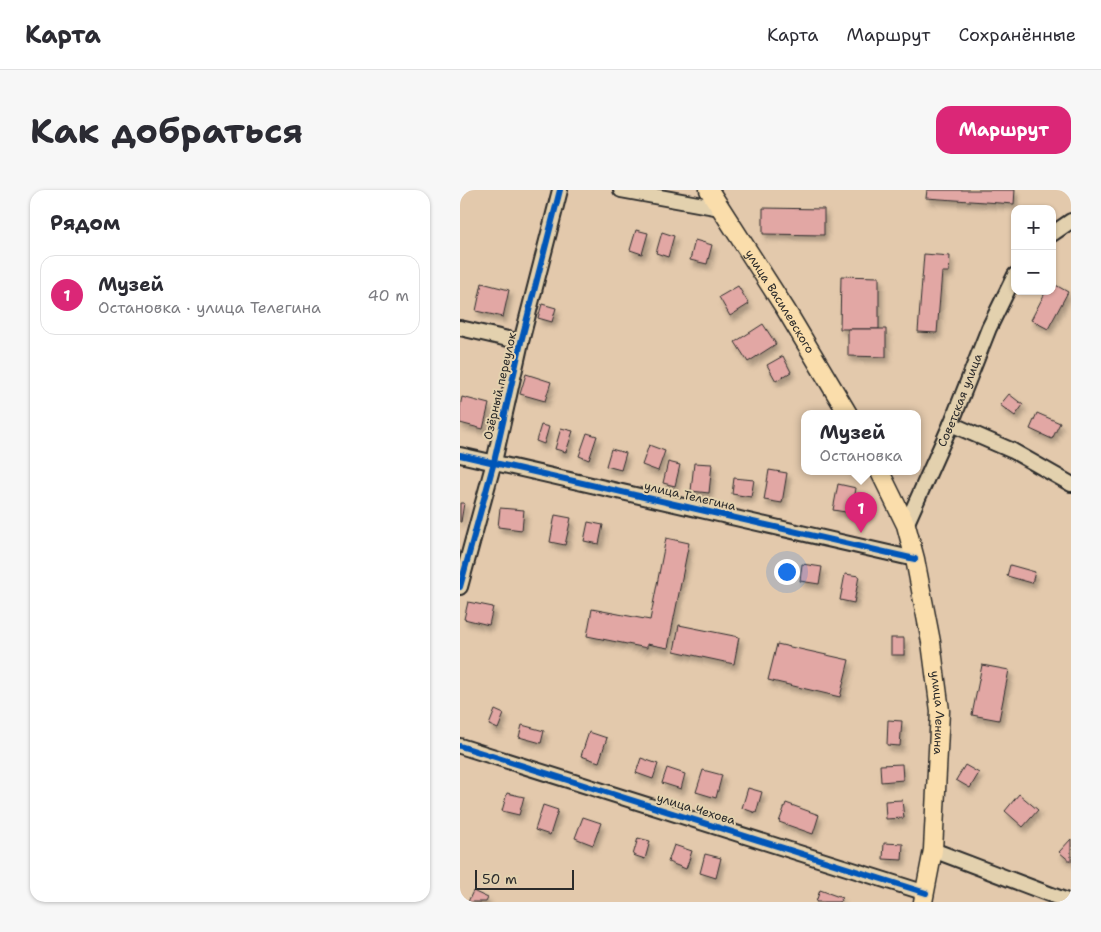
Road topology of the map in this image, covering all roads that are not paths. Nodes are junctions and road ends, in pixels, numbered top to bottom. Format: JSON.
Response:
{"nodes":[{"id":1,"x":560,"y":190,"type":"edge"},
{"id":2,"x":621,"y":190,"type":"edge"},
{"id":3,"x":709,"y":190,"type":"edge"},
{"id":4,"x":720,"y":208,"type":"junction"},
{"id":5,"x":1071,"y":221,"type":"edge"},
{"id":6,"x":1056,"y":231,"type":"edge"},
{"id":7,"x":1011,"y":283,"type":"edge"},
{"id":8,"x":460,"y":328,"type":"edge"},
{"id":9,"x":522,"y":342,"type":"junction"},
{"id":10,"x":846,"y":410,"type":"edge"},
{"id":11,"x":951,"y":424,"type":"junction"},
{"id":12,"x":460,"y":455,"type":"edge"},
{"id":13,"x":494,"y":462,"type":"junction"},
{"id":14,"x":882,"y":475,"type":"edge"},
{"id":15,"x":1071,"y":484,"type":"edge"},
{"id":16,"x":906,"y":524,"type":"junction"},
{"id":17,"x":915,"y":559,"type":"junction"},
{"id":18,"x":460,"y":587,"type":"edge"},
{"id":19,"x":460,"y":746,"type":"edge"},
{"id":20,"x":933,"y":850,"type":"junction"},
{"id":21,"x":924,"y":897,"type":"edge"},
{"id":22,"x":1070,"y":902,"type":"edge"}],
"edges":[{"from":1,"to":9,"type":"street","name":"Озёрный переулок"},
{"from":2,"to":4,"type":"street"},
{"from":3,"to":4,"type":"main road","name":"улица Василевского"},
{"from":4,"to":10,"type":"main road","name":"улица Василевского"},
{"from":5,"to":6,"type":"street"},
{"from":7,"to":11,"type":"street","name":"Советская улица"},
{"from":8,"to":9,"type":"street"},
{"from":9,"to":13,"type":"street","name":"Озёрный переулок"},
{"from":11,"to":15,"type":"street"},
{"from":11,"to":16,"type":"street","name":"Советская улица"},
{"from":12,"to":13,"type":"street","name":"улица Телегина"},
{"from":13,"to":17,"type":"street","name":"улица Телегина"},
{"from":13,"to":18,"type":"street","name":"Озёрный переулок"},
{"from":14,"to":16,"type":"main road"},
{"from":16,"to":17,"type":"main road","name":"улица Ленина"},
{"from":17,"to":20,"type":"main road","name":"улица Ленина"},
{"from":19,"to":21,"type":"street","name":"улица Чехова"},
{"from":20,"to":21,"type":"main road","name":"улица Ленина"},
{"from":20,"to":22,"type":"street"}]}
